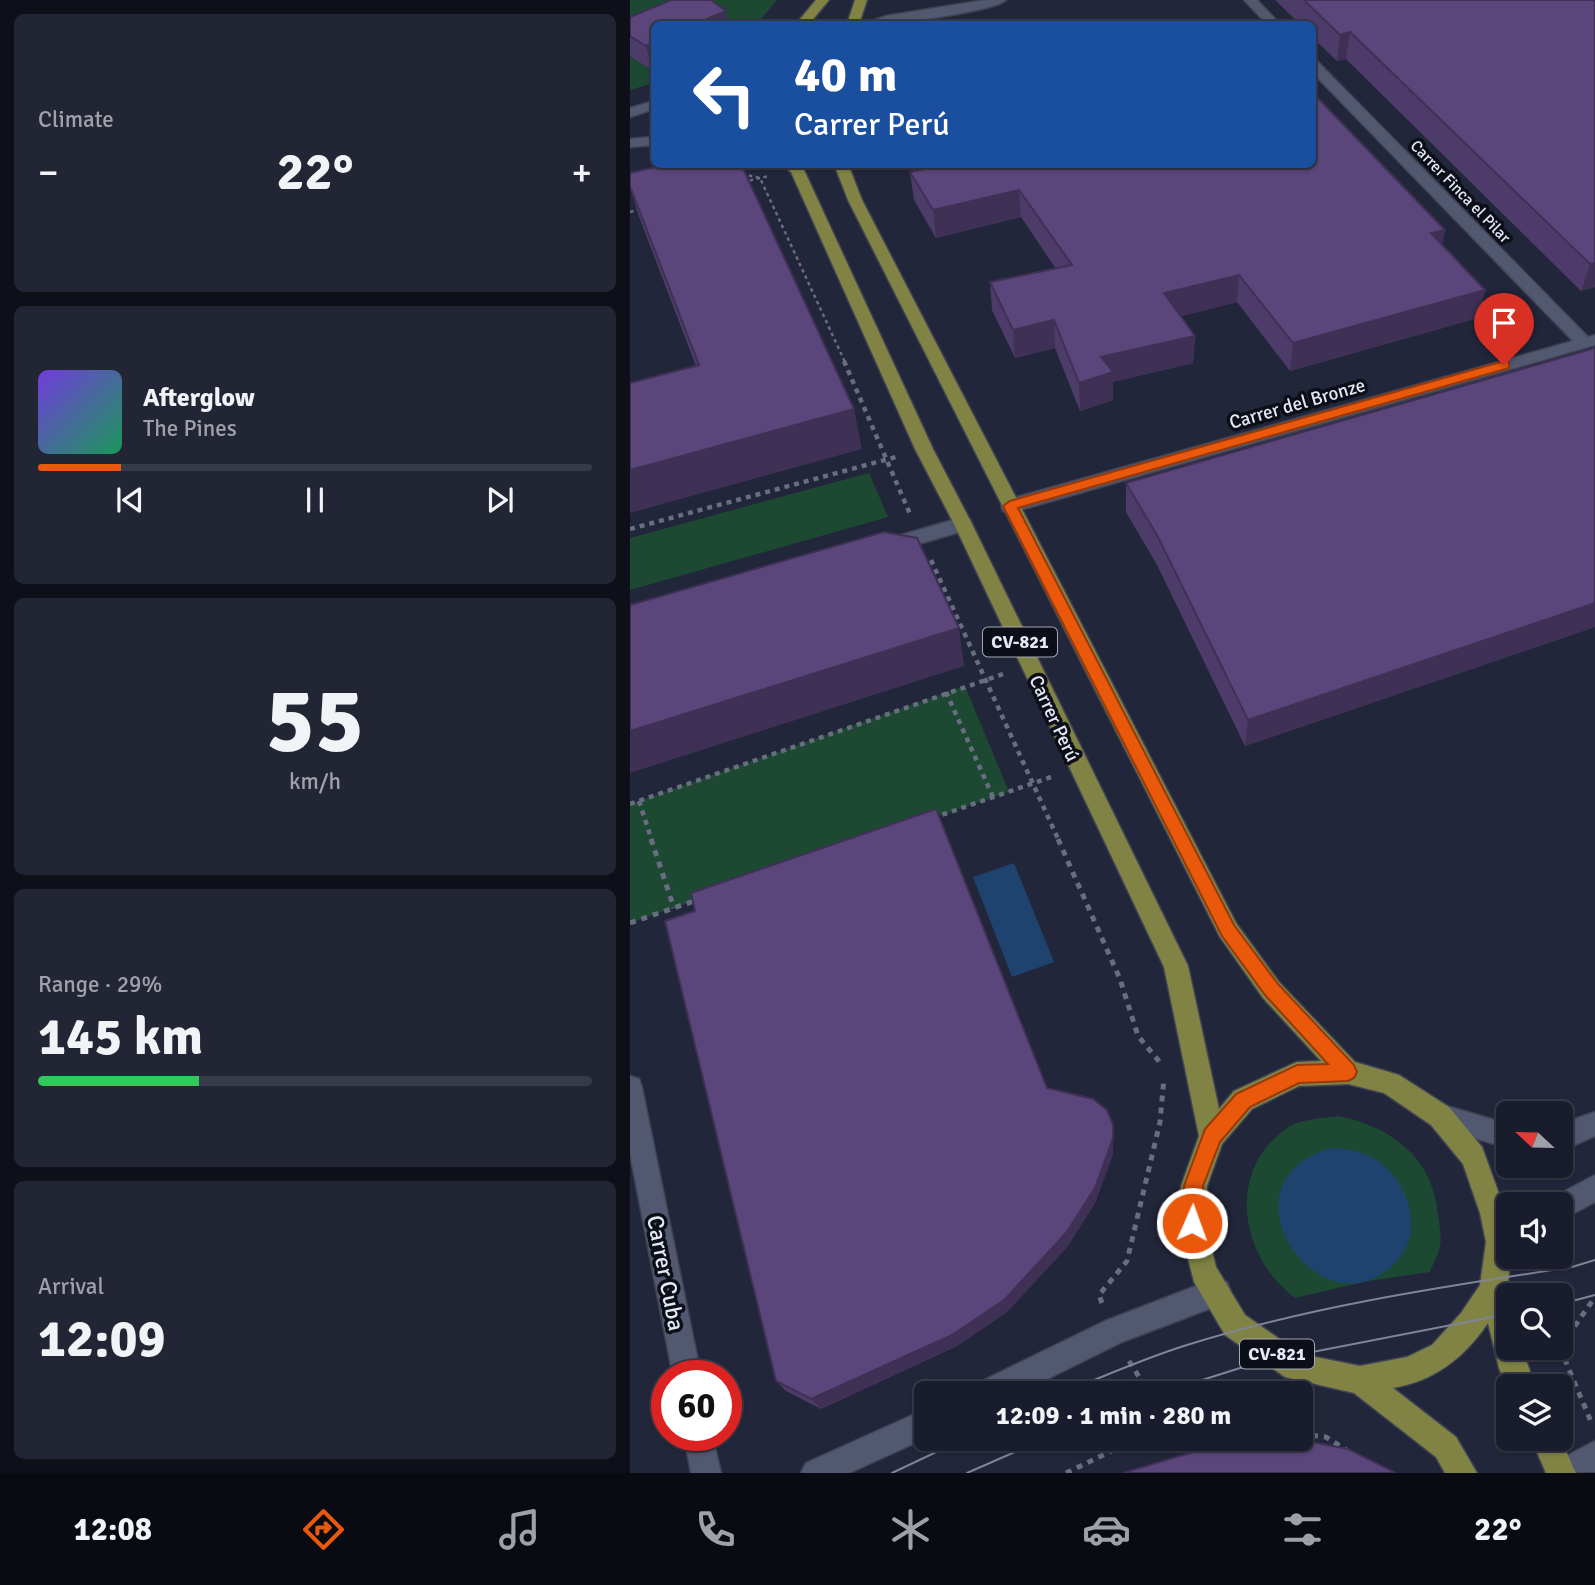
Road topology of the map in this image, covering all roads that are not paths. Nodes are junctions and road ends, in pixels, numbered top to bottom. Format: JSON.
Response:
{"nodes":[{"id":1,"x":823,"y":0,"type":"edge"},
{"id":2,"x":861,"y":0,"type":"edge"},
{"id":3,"x":920,"y":0,"type":"edge"},
{"id":4,"x":1000,"y":0,"type":"edge"},
{"id":5,"x":1250,"y":0,"type":"edge"},
{"id":6,"x":951,"y":11,"type":"junction"},
{"id":7,"x":805,"y":21,"type":"edge"},
{"id":8,"x":854,"y":21,"type":"edge"},
{"id":9,"x":880,"y":21,"type":"edge"},
{"id":10,"x":1271,"y":21,"type":"edge"},
{"id":11,"x":1316,"y":68,"type":"edge"},
{"id":12,"x":651,"y":107,"type":"edge"},
{"id":13,"x":630,"y":113,"type":"edge"},
{"id":14,"x":651,"y":141,"type":"edge"},
{"id":15,"x":630,"y":143,"type":"edge"},
{"id":16,"x":794,"y":168,"type":"edge"},
{"id":17,"x":843,"y":168,"type":"edge"},
{"id":18,"x":1592,"y":341,"type":"edge"},
{"id":19,"x":1010,"y":506,"type":"junction"},
{"id":20,"x":963,"y":524,"type":"junction"},
{"id":21,"x":867,"y":553,"type":"edge"},
{"id":22,"x":1348,"y":1072,"type":"junction"},
{"id":23,"x":630,"y":1088,"type":"edge"},
{"id":24,"x":1440,"y":1116,"type":"junction"},
{"id":25,"x":1595,"y":1124,"type":"edge"},
{"id":26,"x":1496,"y":1132,"type":"edge"},
{"id":27,"x":1573,"y":1133,"type":"edge"},
{"id":28,"x":1212,"y":1136,"type":"junction"},
{"id":29,"x":1595,"y":1188,"type":"edge"},
{"id":30,"x":1573,"y":1200,"type":"edge"},
{"id":31,"x":1496,"y":1220,"type":"edge"},
{"id":32,"x":1498,"y":1269,"type":"edge"},
{"id":33,"x":1493,"y":1290,"type":"junction"},
{"id":34,"x":1217,"y":1292,"type":"junction"},
{"id":35,"x":684,"y":1360,"type":"edge"},
{"id":36,"x":1516,"y":1374,"type":"edge"},
{"id":37,"x":1360,"y":1380,"type":"junction"},
{"id":38,"x":1013,"y":1381,"type":"edge"},
{"id":39,"x":914,"y":1428,"type":"edge"},
{"id":40,"x":701,"y":1451,"type":"edge"},
{"id":41,"x":1551,"y":1451,"type":"edge"},
{"id":42,"x":1595,"y":1456,"type":"edge"},
{"id":43,"x":706,"y":1473,"type":"edge"},
{"id":44,"x":816,"y":1473,"type":"edge"},
{"id":45,"x":1462,"y":1473,"type":"edge"},
{"id":46,"x":1562,"y":1473,"type":"edge"}],
"edges":[{"from":1,"to":7,"type":"main road"},
{"from":2,"to":8,"type":"main road"},
{"from":3,"to":6,"type":"street"},
{"from":4,"to":6,"type":"street"},
{"from":5,"to":10,"type":"street"},
{"from":6,"to":9,"type":"street"},
{"from":11,"to":18,"type":"street","name":"Carrer Finca el Pilar"},
{"from":12,"to":13,"type":"street"},
{"from":14,"to":15,"type":"street"},
{"from":16,"to":20,"type":"main road","name":"Carrer Perú","number":"CV-821"},
{"from":17,"to":19,"type":"main road","number":"CV-821"},
{"from":18,"to":19,"type":"street","name":"Carrer del Bronze"},
{"from":19,"to":22,"type":"main road","number":"CV-821"},
{"from":20,"to":21,"type":"street"},
{"from":20,"to":28,"type":"main road","name":"Carrer Perú","number":"CV-821"},
{"from":22,"to":24,"type":"main road","number":"CV-821"},
{"from":22,"to":28,"type":"main road","number":"CV-821"},
{"from":23,"to":35,"type":"street","name":"Carrer Cuba"},
{"from":24,"to":26,"type":"street"},
{"from":24,"to":31,"type":"main road","number":"CV-821"},
{"from":25,"to":27,"type":"street"},
{"from":28,"to":34,"type":"main road","number":"CV-821"},
{"from":29,"to":30,"type":"street"},
{"from":32,"to":33,"type":"main road","number":"CV-821"},
{"from":33,"to":36,"type":"main road","number":"CV-821"},
{"from":33,"to":37,"type":"main road","number":"CV-821"},
{"from":34,"to":37,"type":"main road","number":"CV-821"},
{"from":34,"to":38,"type":"street"},
{"from":37,"to":45,"type":"main road","number":"CV-821"},
{"from":39,"to":44,"type":"street"},
{"from":40,"to":43,"type":"street"},
{"from":41,"to":46,"type":"main road"},
{"from":42,"to":46,"type":"street"}]}
